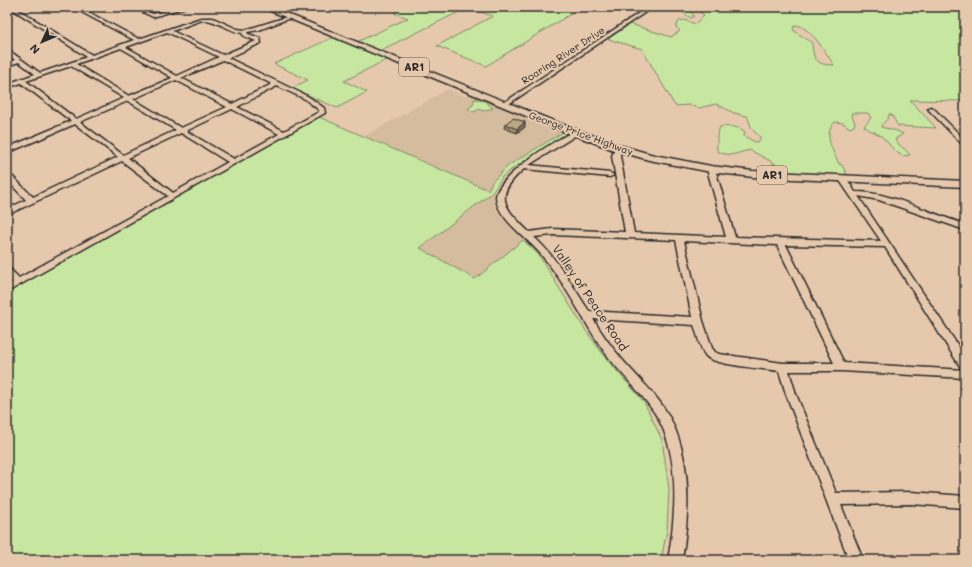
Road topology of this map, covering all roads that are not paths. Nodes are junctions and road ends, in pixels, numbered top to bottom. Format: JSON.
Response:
{"nodes":[{"id":1,"x":11,"y":7,"type":"edge"},
{"id":2,"x":74,"y":7,"type":"edge"},
{"id":3,"x":99,"y":7,"type":"edge"},
{"id":4,"x":134,"y":7,"type":"edge"},
{"id":5,"x":184,"y":7,"type":"edge"},
{"id":6,"x":265,"y":7,"type":"edge"},
{"id":7,"x":651,"y":7,"type":"edge"},
{"id":8,"x":7,"y":8,"type":"edge"},
{"id":9,"x":84,"y":12,"type":"junction"},
{"id":10,"x":288,"y":17,"type":"junction"},
{"id":11,"x":166,"y":30,"type":"junction"},
{"id":12,"x":244,"y":31,"type":"junction"},
{"id":13,"x":137,"y":40,"type":"junction"},
{"id":14,"x":121,"y":46,"type":"junction"},
{"id":15,"x":7,"y":51,"type":"edge"},
{"id":16,"x":91,"y":57,"type":"junction"},
{"id":17,"x":222,"y":58,"type":"junction"},
{"id":18,"x":20,"y":60,"type":"junction"},
{"id":19,"x":7,"y":64,"type":"edge"},
{"id":20,"x":72,"y":64,"type":"junction"},
{"id":21,"x":40,"y":75,"type":"junction"},
{"id":22,"x":176,"y":77,"type":"junction"},
{"id":23,"x":22,"y":81,"type":"junction"},
{"id":24,"x":276,"y":84,"type":"junction"},
{"id":25,"x":7,"y":86,"type":"edge"},
{"id":26,"x":130,"y":98,"type":"junction"},
{"id":27,"x":505,"y":104,"type":"junction"},
{"id":28,"x":232,"y":106,"type":"junction"},
{"id":29,"x":930,"y":109,"type":"dead end"},
{"id":30,"x":75,"y":121,"type":"junction"},
{"id":31,"x":181,"y":129,"type":"junction"},
{"id":32,"x":576,"y":133,"type":"junction"},
{"id":33,"x":284,"y":134,"type":"junction"},
{"id":34,"x":965,"y":144,"type":"edge"},
{"id":35,"x":618,"y":148,"type":"junction"},
{"id":36,"x":7,"y":151,"type":"edge"},
{"id":37,"x":122,"y":156,"type":"junction"},
{"id":38,"x":233,"y":162,"type":"junction"},
{"id":39,"x":522,"y":167,"type":"junction"},
{"id":40,"x":711,"y":169,"type":"junction"},
{"id":41,"x":610,"y":175,"type":"dead end"},
{"id":42,"x":7,"y":176,"type":"edge"},
{"id":43,"x":842,"y":178,"type":"junction"},
{"id":44,"x":965,"y":184,"type":"edge"},
{"id":45,"x":854,"y":194,"type":"junction"},
{"id":46,"x":173,"y":196,"type":"junction"},
{"id":47,"x":33,"y":200,"type":"junction"},
{"id":48,"x":7,"y":212,"type":"edge"},
{"id":49,"x":965,"y":227,"type":"edge"},
{"id":50,"x":528,"y":235,"type":"junction"},
{"id":51,"x":630,"y":235,"type":"junction"},
{"id":52,"x":679,"y":237,"type":"junction"},
{"id":53,"x":731,"y":239,"type":"junction"},
{"id":54,"x":780,"y":242,"type":"junction"},
{"id":55,"x":887,"y":244,"type":"junction"},
{"id":56,"x":7,"y":271,"type":"edge"},
{"id":57,"x":18,"y":283,"type":"junction"},
{"id":58,"x":7,"y":289,"type":"edge"},
{"id":59,"x":585,"y":315,"type":"junction"},
{"id":60,"x":698,"y":321,"type":"junction"},
{"id":61,"x":965,"y":365,"type":"edge"},
{"id":62,"x":783,"y":367,"type":"junction"},
{"id":63,"x":841,"y":367,"type":"junction"},
{"id":64,"x":965,"y":374,"type":"edge"},
{"id":65,"x":832,"y":499,"type":"junction"},
{"id":66,"x":965,"y":502,"type":"edge"},
{"id":67,"x":675,"y":560,"type":"edge"},
{"id":68,"x":856,"y":560,"type":"edge"}],
"edges":[{"from":1,"to":8,"type":"street"},
{"from":1,"to":16,"type":"street"},
{"from":2,"to":9,"type":"street"},
{"from":3,"to":9,"type":"street"},
{"from":4,"to":5,"type":"street"},
{"from":6,"to":10,"type":"highway","name":"George Price Highway","number":"AR1"},
{"from":7,"to":27,"type":"street","name":"Roaring River Drive"},
{"from":9,"to":13,"type":"street"},
{"from":10,"to":12,"type":"street"},
{"from":10,"to":27,"type":"highway","name":"George Price Highway","number":"AR1"},
{"from":11,"to":12,"type":"street"},
{"from":11,"to":13,"type":"street"},
{"from":11,"to":17,"type":"street"},
{"from":12,"to":17,"type":"street"},
{"from":13,"to":14,"type":"street"},
{"from":14,"to":16,"type":"street"},
{"from":14,"to":22,"type":"street"},
{"from":15,"to":18,"type":"street"},
{"from":16,"to":20,"type":"street"},
{"from":17,"to":22,"type":"street"},
{"from":17,"to":24,"type":"street"},
{"from":18,"to":19,"type":"street"},
{"from":18,"to":21,"type":"street"},
{"from":20,"to":21,"type":"street"},
{"from":20,"to":26,"type":"street"},
{"from":21,"to":23,"type":"street"},
{"from":22,"to":26,"type":"street"},
{"from":22,"to":28,"type":"street"},
{"from":23,"to":25,"type":"street"},
{"from":23,"to":30,"type":"street"},
{"from":24,"to":28,"type":"street"},
{"from":24,"to":33,"type":"street"},
{"from":26,"to":30,"type":"street"},
{"from":26,"to":31,"type":"street"},
{"from":27,"to":32,"type":"highway","name":"George Price Highway","number":"AR1"},
{"from":28,"to":31,"type":"street"},
{"from":28,"to":33,"type":"street"},
{"from":29,"to":34,"type":"street"},
{"from":30,"to":36,"type":"street"},
{"from":30,"to":37,"type":"street"},
{"from":31,"to":37,"type":"street"},
{"from":31,"to":38,"type":"street"},
{"from":32,"to":35,"type":"highway","name":"George Price Highway","number":"AR1"},
{"from":32,"to":39,"type":"street","name":"Valley of Peace Road"},
{"from":33,"to":38,"type":"street"},
{"from":35,"to":40,"type":"highway","name":"George Price Highway","number":"AR1"},
{"from":35,"to":51,"type":"street"},
{"from":37,"to":46,"type":"street"},
{"from":37,"to":47,"type":"street"},
{"from":38,"to":46,"type":"street"},
{"from":39,"to":41,"type":"street"},
{"from":39,"to":50,"type":"street","name":"Valley of Peace Road"},
{"from":40,"to":43,"type":"highway","name":"George Price Highway","number":"AR1"},
{"from":40,"to":53,"type":"street"},
{"from":42,"to":47,"type":"street"},
{"from":43,"to":44,"type":"highway","name":"George Price Highway","number":"AR1"},
{"from":43,"to":45,"type":"street"},
{"from":45,"to":49,"type":"street"},
{"from":45,"to":55,"type":"street"},
{"from":46,"to":57,"type":"street"},
{"from":47,"to":48,"type":"street"},
{"from":50,"to":51,"type":"street"},
{"from":50,"to":59,"type":"street","name":"Valley of Peace Road"},
{"from":51,"to":52,"type":"street"},
{"from":52,"to":53,"type":"street"},
{"from":52,"to":60,"type":"street"},
{"from":53,"to":54,"type":"street"},
{"from":54,"to":55,"type":"street"},
{"from":54,"to":63,"type":"street"},
{"from":55,"to":61,"type":"street"},
{"from":56,"to":57,"type":"street"},
{"from":57,"to":58,"type":"street"},
{"from":59,"to":60,"type":"street"},
{"from":59,"to":67,"type":"street","name":"Valley of Peace Road"},
{"from":60,"to":62,"type":"street"},
{"from":62,"to":63,"type":"street"},
{"from":62,"to":65,"type":"street"},
{"from":63,"to":64,"type":"street"},
{"from":65,"to":66,"type":"street"},
{"from":65,"to":68,"type":"street"}]}
